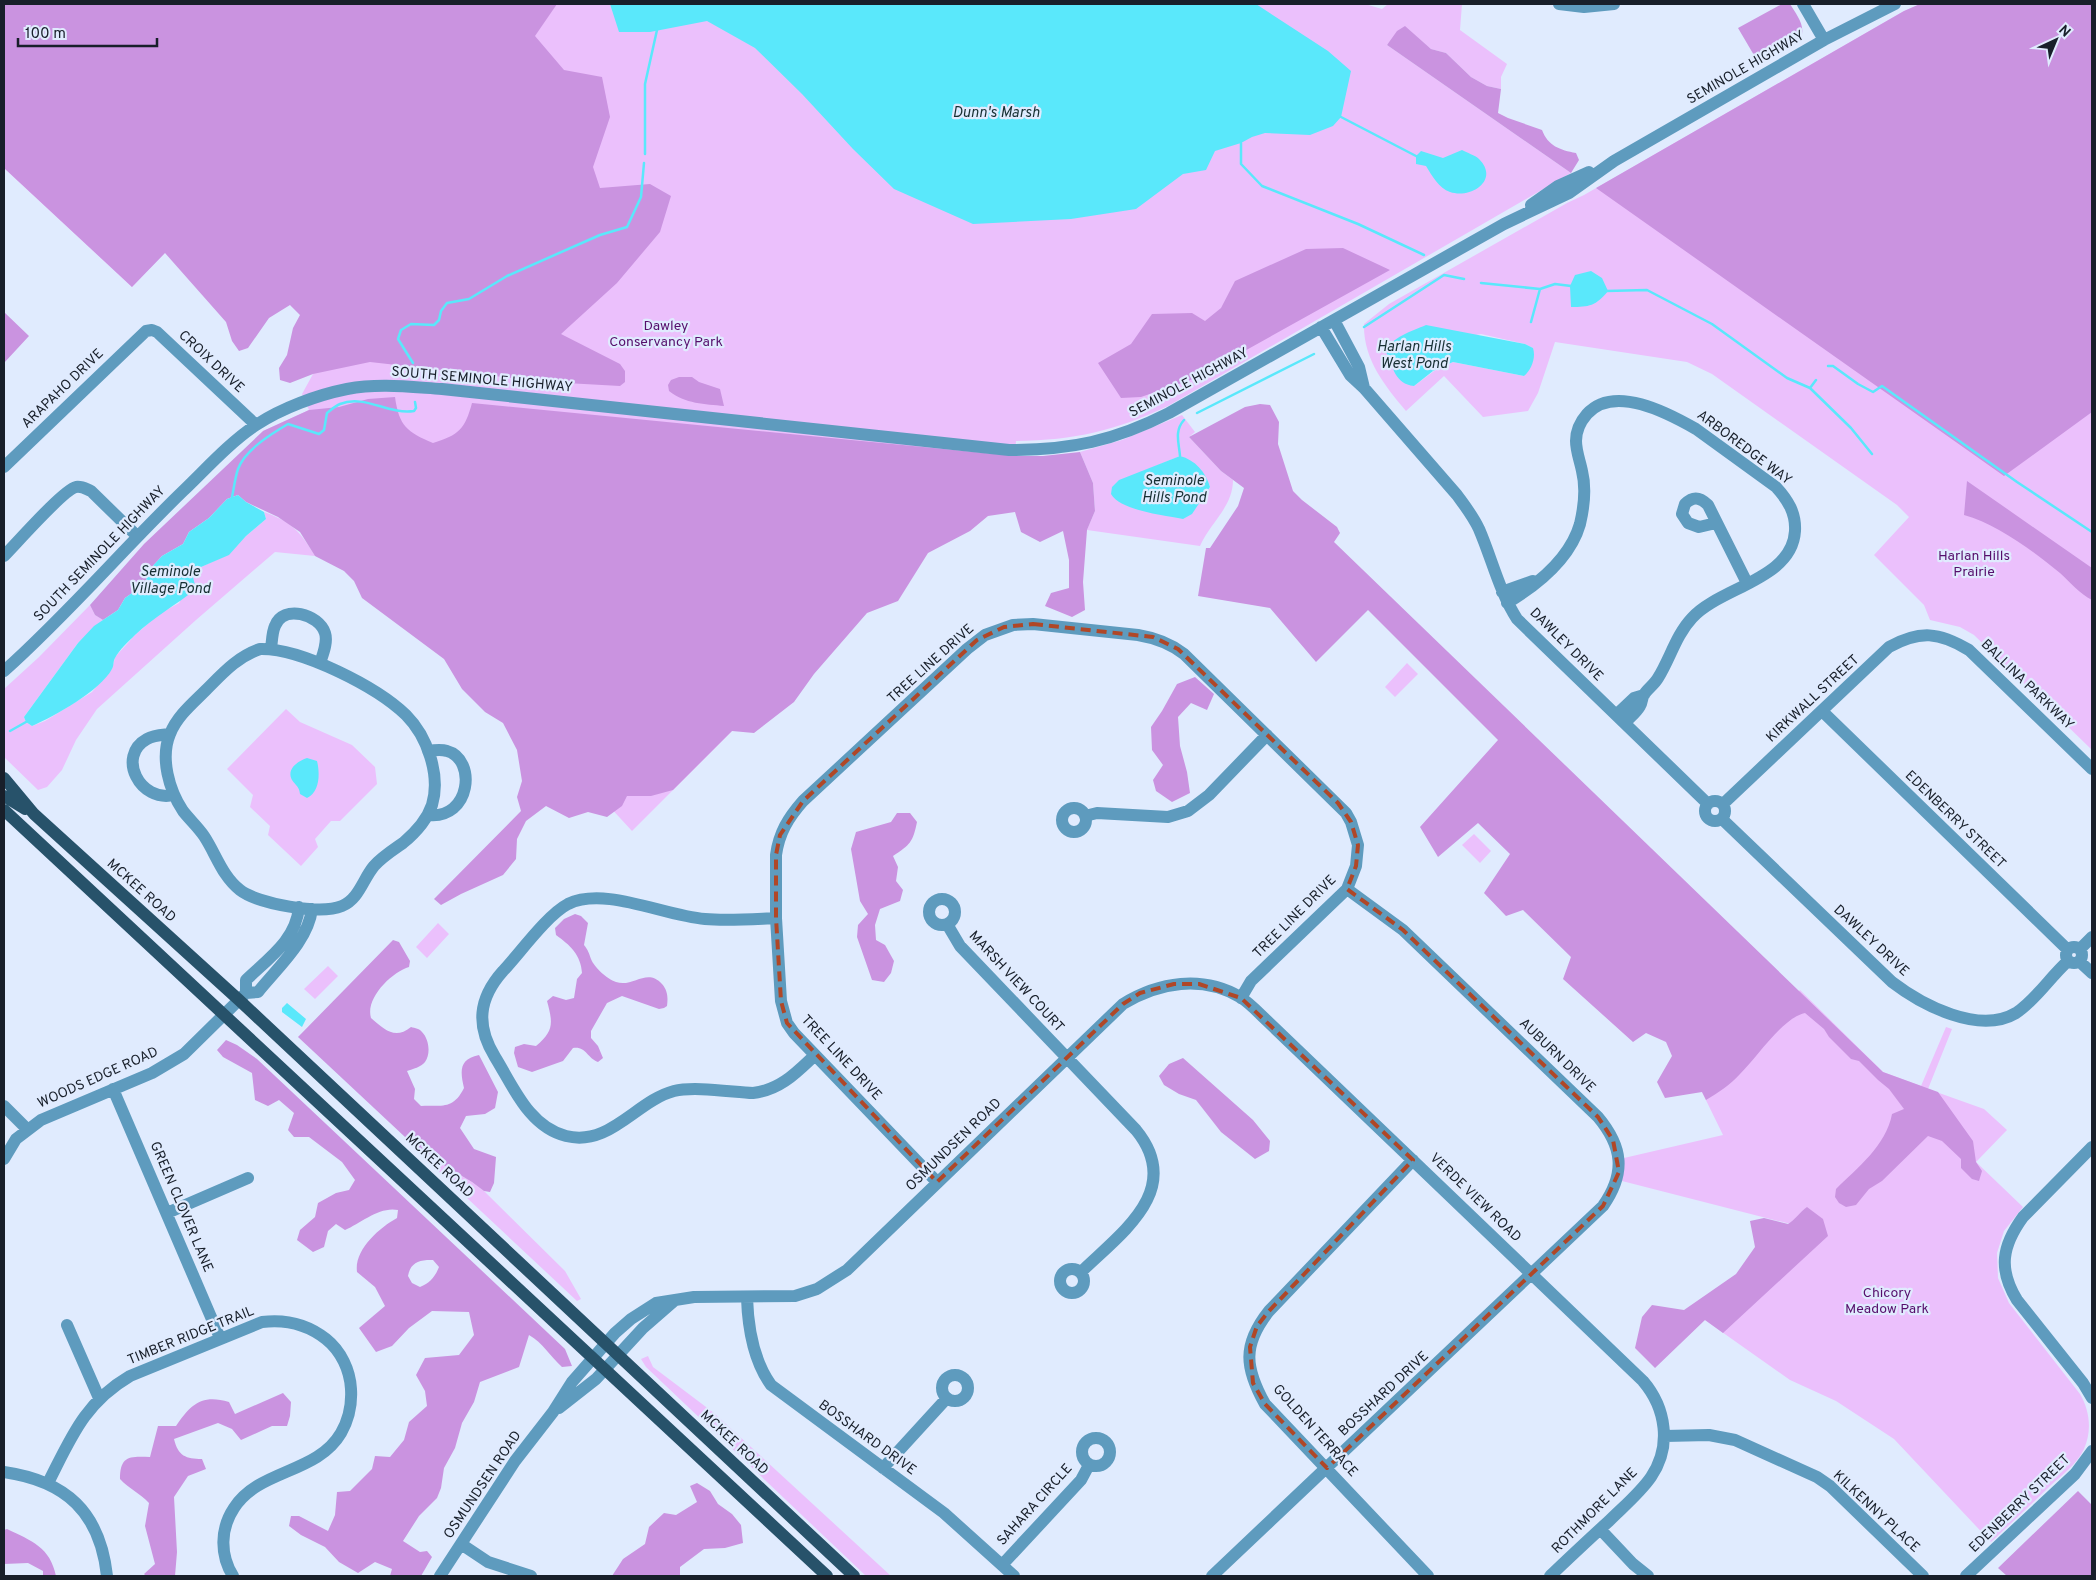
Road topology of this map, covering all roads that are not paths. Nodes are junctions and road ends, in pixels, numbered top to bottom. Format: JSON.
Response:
{"nodes":[{"id":1,"x":1559,"y":4,"type":"edge"},
{"id":2,"x":1614,"y":4,"type":"edge"},
{"id":3,"x":1803,"y":4,"type":"edge"},
{"id":4,"x":1895,"y":4,"type":"edge"},
{"id":5,"x":1824,"y":40,"type":"junction"},
{"id":6,"x":1334,"y":320,"type":"junction"},
{"id":7,"x":1321,"y":327,"type":"junction"},
{"id":8,"x":143,"y":333,"type":"joint"},
{"id":9,"x":1364,"y":388,"type":"junction"},
{"id":10,"x":256,"y":425,"type":"junction"},
{"id":11,"x":765,"y":425,"type":"joint"},
{"id":12,"x":4,"y":467,"type":"edge"},
{"id":13,"x":1716,"y":522,"type":"dead end"},
{"id":14,"x":137,"y":536,"type":"junction"},
{"id":15,"x":4,"y":556,"type":"edge"},
{"id":16,"x":1747,"y":583,"type":"junction"},
{"id":17,"x":1504,"y":597,"type":"junction"},
{"id":18,"x":1933,"y":634,"type":"joint"},
{"id":19,"x":271,"y":649,"type":"junction"},
{"id":20,"x":320,"y":663,"type":"junction"},
{"id":21,"x":4,"y":671,"type":"edge"},
{"id":22,"x":1822,"y":711,"type":"junction"},
{"id":23,"x":1620,"y":719,"type":"junction"},
{"id":24,"x":170,"y":734,"type":"junction"},
{"id":25,"x":1267,"y":735,"type":"junction"},
{"id":26,"x":428,"y":751,"type":"junction"},
{"id":27,"x":2092,"y":769,"type":"edge"},
{"id":28,"x":4,"y":778,"type":"edge"},
{"id":29,"x":174,"y":795,"type":"junction"},
{"id":30,"x":4,"y":796,"type":"edge"},
{"id":31,"x":1708,"y":804,"type":"junction"},
{"id":32,"x":1723,"y":804,"type":"junction"},
{"id":33,"x":4,"y":810,"type":"edge"},
{"id":34,"x":34,"y":814,"type":"junction"},
{"id":35,"x":428,"y":815,"type":"junction"},
{"id":36,"x":1085,"y":816,"type":"dead end"},
{"id":37,"x":1722,"y":819,"type":"junction"},
{"id":38,"x":1347,"y":889,"type":"junction"},
{"id":39,"x":306,"y":908,"type":"junction"},
{"id":40,"x":776,"y":918,"type":"junction"},
{"id":41,"x":947,"y":924,"type":"dead end"},
{"id":42,"x":2092,"y":936,"type":"edge"},
{"id":43,"x":2074,"y":955,"type":"junction"},
{"id":44,"x":2092,"y":973,"type":"edge"},
{"id":45,"x":1241,"y":998,"type":"junction"},
{"id":46,"x":235,"y":1004,"type":"junction"},
{"id":47,"x":815,"y":1055,"type":"junction"},
{"id":48,"x":1066,"y":1058,"type":"junction"},
{"id":49,"x":113,"y":1089,"type":"junction"},
{"id":50,"x":4,"y":1106,"type":"edge"},
{"id":51,"x":27,"y":1129,"type":"junction"},
{"id":52,"x":2092,"y":1148,"type":"edge"},
{"id":53,"x":4,"y":1159,"type":"edge"},
{"id":54,"x":1413,"y":1160,"type":"junction"},
{"id":55,"x":248,"y":1178,"type":"dead end"},
{"id":56,"x":937,"y":1182,"type":"junction"},
{"id":57,"x":167,"y":1213,"type":"junction"},
{"id":58,"x":1081,"y":1272,"type":"dead end"},
{"id":59,"x":1532,"y":1274,"type":"junction"},
{"id":60,"x":747,"y":1298,"type":"junction"},
{"id":61,"x":674,"y":1301,"type":"junction"},
{"id":62,"x":66,"y":1325,"type":"dead end"},
{"id":63,"x":220,"y":1338,"type":"junction"},
{"id":64,"x":605,"y":1343,"type":"junction"},
{"id":65,"x":619,"y":1356,"type":"junction"},
{"id":66,"x":592,"y":1357,"type":"junction"},
{"id":67,"x":605,"y":1369,"type":"junction"},
{"id":68,"x":99,"y":1398,"type":"junction"},
{"id":69,"x":947,"y":1398,"type":"dead end"},
{"id":70,"x":2092,"y":1398,"type":"edge"},
{"id":71,"x":553,"y":1412,"type":"junction"},
{"id":72,"x":1665,"y":1436,"type":"junction"},
{"id":73,"x":2092,"y":1451,"type":"edge"},
{"id":74,"x":1089,"y":1464,"type":"dead end"},
{"id":75,"x":883,"y":1468,"type":"junction"},
{"id":76,"x":1327,"y":1468,"type":"junction"},
{"id":77,"x":4,"y":1472,"type":"edge"},
{"id":78,"x":48,"y":1483,"type":"junction"},
{"id":79,"x":1600,"y":1529,"type":"junction"},
{"id":80,"x":461,"y":1544,"type":"junction"},
{"id":81,"x":1002,"y":1565,"type":"junction"},
{"id":82,"x":107,"y":1576,"type":"edge"},
{"id":83,"x":233,"y":1576,"type":"edge"},
{"id":84,"x":440,"y":1576,"type":"edge"},
{"id":85,"x":531,"y":1576,"type":"edge"},
{"id":86,"x":827,"y":1576,"type":"edge"},
{"id":87,"x":854,"y":1576,"type":"edge"},
{"id":88,"x":1014,"y":1576,"type":"edge"},
{"id":89,"x":1212,"y":1576,"type":"edge"},
{"id":90,"x":1428,"y":1576,"type":"edge"},
{"id":91,"x":1550,"y":1576,"type":"edge"},
{"id":92,"x":1648,"y":1576,"type":"edge"},
{"id":93,"x":1922,"y":1576,"type":"edge"},
{"id":94,"x":1966,"y":1576,"type":"edge"}],
"edges":[{"from":1,"to":2,"type":"street"},
{"from":3,"to":5,"type":"street"},
{"from":4,"to":5,"type":"street","name":"SEMINOLE HIGHWAY"},
{"from":5,"to":6,"type":"street","name":"SEMINOLE HIGHWAY"},
{"from":6,"to":7,"type":"street","name":"SEMINOLE HIGHWAY"},
{"from":6,"to":9,"type":"street","name":"DAWLEY DRIVE"},
{"from":7,"to":9,"type":"street","name":"DAWLEY DRIVE"},
{"from":7,"to":11,"type":"street","name":"SEMINOLE HIGHWAY"},
{"from":8,"to":10,"type":"street","name":"CROIX DRIVE"},
{"from":8,"to":12,"type":"street","name":"ARAPAHO DRIVE"},
{"from":9,"to":17,"type":"street","name":"DAWLEY DRIVE"},
{"from":10,"to":11,"type":"street","name":"SOUTH SEMINOLE HIGHWAY"},
{"from":10,"to":14,"type":"street","name":"SOUTH SEMINOLE HIGHWAY"},
{"from":13,"to":16,"type":"street"},
{"from":14,"to":15,"type":"street"},
{"from":14,"to":21,"type":"street","name":"SOUTH SEMINOLE HIGHWAY"},
{"from":16,"to":17,"type":"street","name":"ARBOREDGE WAY"},
{"from":16,"to":23,"type":"street","name":"ARBOREDGE WAY"},
{"from":17,"to":23,"type":"street","name":"DAWLEY DRIVE"},
{"from":18,"to":22,"type":"street","name":"KIRKWALL STREET"},
{"from":18,"to":27,"type":"street","name":"BALLINA PARKWAY"},
{"from":19,"to":20,"type":"street"},
{"from":19,"to":20,"type":"street"},
{"from":19,"to":24,"type":"street"},
{"from":20,"to":26,"type":"street"},
{"from":22,"to":32,"type":"street","name":"KIRKWALL STREET"},
{"from":22,"to":43,"type":"street","name":"EDENBERRY STREET"},
{"from":23,"to":31,"type":"street","name":"DAWLEY DRIVE"},
{"from":24,"to":29,"type":"street"},
{"from":24,"to":29,"type":"street"},
{"from":25,"to":36,"type":"street"},
{"from":25,"to":38,"type":"street","name":"TREE LINE DRIVE"},
{"from":25,"to":40,"type":"street","name":"TREE LINE DRIVE"},
{"from":26,"to":35,"type":"street"},
{"from":26,"to":35,"type":"street"},
{"from":28,"to":34,"type":"main road","name":"MCKEE ROAD"},
{"from":29,"to":39,"type":"street"},
{"from":30,"to":34,"type":"main road"},
{"from":31,"to":32,"type":"street"},
{"from":31,"to":37,"type":"street"},
{"from":32,"to":37,"type":"street"},
{"from":33,"to":46,"type":"main road","name":"MCKEE ROAD"},
{"from":34,"to":46,"type":"main road","name":"MCKEE ROAD"},
{"from":35,"to":39,"type":"street"},
{"from":37,"to":43,"type":"street","name":"DAWLEY DRIVE"},
{"from":38,"to":45,"type":"street","name":"TREE LINE DRIVE"},
{"from":38,"to":59,"type":"street","name":"AUBURN DRIVE"},
{"from":39,"to":46,"type":"street","name":"WOODS EDGE ROAD"},
{"from":40,"to":47,"type":"street","name":"TREE LINE DRIVE"},
{"from":40,"to":47,"type":"street"},
{"from":41,"to":48,"type":"street","name":"MARSH VIEW COURT"},
{"from":42,"to":43,"type":"street"},
{"from":43,"to":44,"type":"street","name":"EDENBERRY STREET"},
{"from":45,"to":48,"type":"street","name":"OSMUNDSEN ROAD"},
{"from":45,"to":54,"type":"street","name":"VERDE VIEW ROAD"},
{"from":46,"to":49,"type":"street","name":"WOODS EDGE ROAD"},
{"from":46,"to":64,"type":"main road","name":"MCKEE ROAD"},
{"from":46,"to":66,"type":"main road","name":"MCKEE ROAD"},
{"from":47,"to":56,"type":"street","name":"TREE LINE DRIVE"},
{"from":48,"to":56,"type":"street","name":"OSMUNDSEN ROAD"},
{"from":48,"to":58,"type":"street","name":"MARSH VIEW COURT"},
{"from":49,"to":51,"type":"street","name":"WOODS EDGE ROAD"},
{"from":49,"to":57,"type":"street","name":"GREEN CLOVER LANE"},
{"from":50,"to":51,"type":"street"},
{"from":51,"to":53,"type":"street","name":"WOODS EDGE ROAD"},
{"from":52,"to":70,"type":"street"},
{"from":54,"to":59,"type":"street","name":"VERDE VIEW ROAD"},
{"from":54,"to":76,"type":"street","name":"GOLDEN TERRACE"},
{"from":55,"to":57,"type":"street"},
{"from":56,"to":60,"type":"street","name":"OSMUNDSEN ROAD"},
{"from":57,"to":63,"type":"street","name":"GREEN CLOVER LANE"},
{"from":59,"to":72,"type":"street","name":"VERDE VIEW ROAD"},
{"from":59,"to":76,"type":"street","name":"BOSSHARD DRIVE"},
{"from":60,"to":61,"type":"street","name":"OSMUNDSEN ROAD"},
{"from":60,"to":75,"type":"street","name":"BOSSHARD DRIVE"},
{"from":61,"to":64,"type":"street","name":"OSMUNDSEN ROAD"},
{"from":61,"to":65,"type":"street","name":"OSMUNDSEN ROAD"},
{"from":62,"to":68,"type":"street"},
{"from":63,"to":68,"type":"street","name":"TIMBER RIDGE TRAIL"},
{"from":63,"to":83,"type":"street","name":"TIMBER RIDGE TRAIL"},
{"from":64,"to":65,"type":"main road","name":"MCKEE ROAD"},
{"from":64,"to":66,"type":"street","name":"OSMUNDSEN ROAD"},
{"from":65,"to":67,"type":"street","name":"OSMUNDSEN ROAD"},
{"from":65,"to":87,"type":"main road","name":"MCKEE ROAD"},
{"from":66,"to":67,"type":"main road","name":"MCKEE ROAD"},
{"from":66,"to":71,"type":"street","name":"OSMUNDSEN ROAD"},
{"from":67,"to":71,"type":"street","name":"OSMUNDSEN ROAD"},
{"from":67,"to":86,"type":"main road","name":"MCKEE ROAD"},
{"from":68,"to":78,"type":"street","name":"TIMBER RIDGE TRAIL"},
{"from":69,"to":75,"type":"street"},
{"from":71,"to":80,"type":"street","name":"OSMUNDSEN ROAD"},
{"from":72,"to":79,"type":"street","name":"ROTHMORE LANE"},
{"from":72,"to":93,"type":"street","name":"KILKENNY PLACE"},
{"from":73,"to":94,"type":"street","name":"EDENBERRY STREET"},
{"from":74,"to":81,"type":"street","name":"SAHARA CIRCLE"},
{"from":75,"to":81,"type":"street","name":"BOSSHARD DRIVE"},
{"from":76,"to":89,"type":"street","name":"BOSSHARD DRIVE"},
{"from":76,"to":90,"type":"street","name":"GOLDEN TERRACE"},
{"from":77,"to":78,"type":"street"},
{"from":78,"to":82,"type":"street"},
{"from":79,"to":91,"type":"street","name":"ROTHMORE LANE"},
{"from":79,"to":92,"type":"street"},
{"from":80,"to":84,"type":"street","name":"OSMUNDSEN ROAD"},
{"from":80,"to":85,"type":"street"},
{"from":81,"to":88,"type":"street","name":"BOSSHARD DRIVE"}]}
